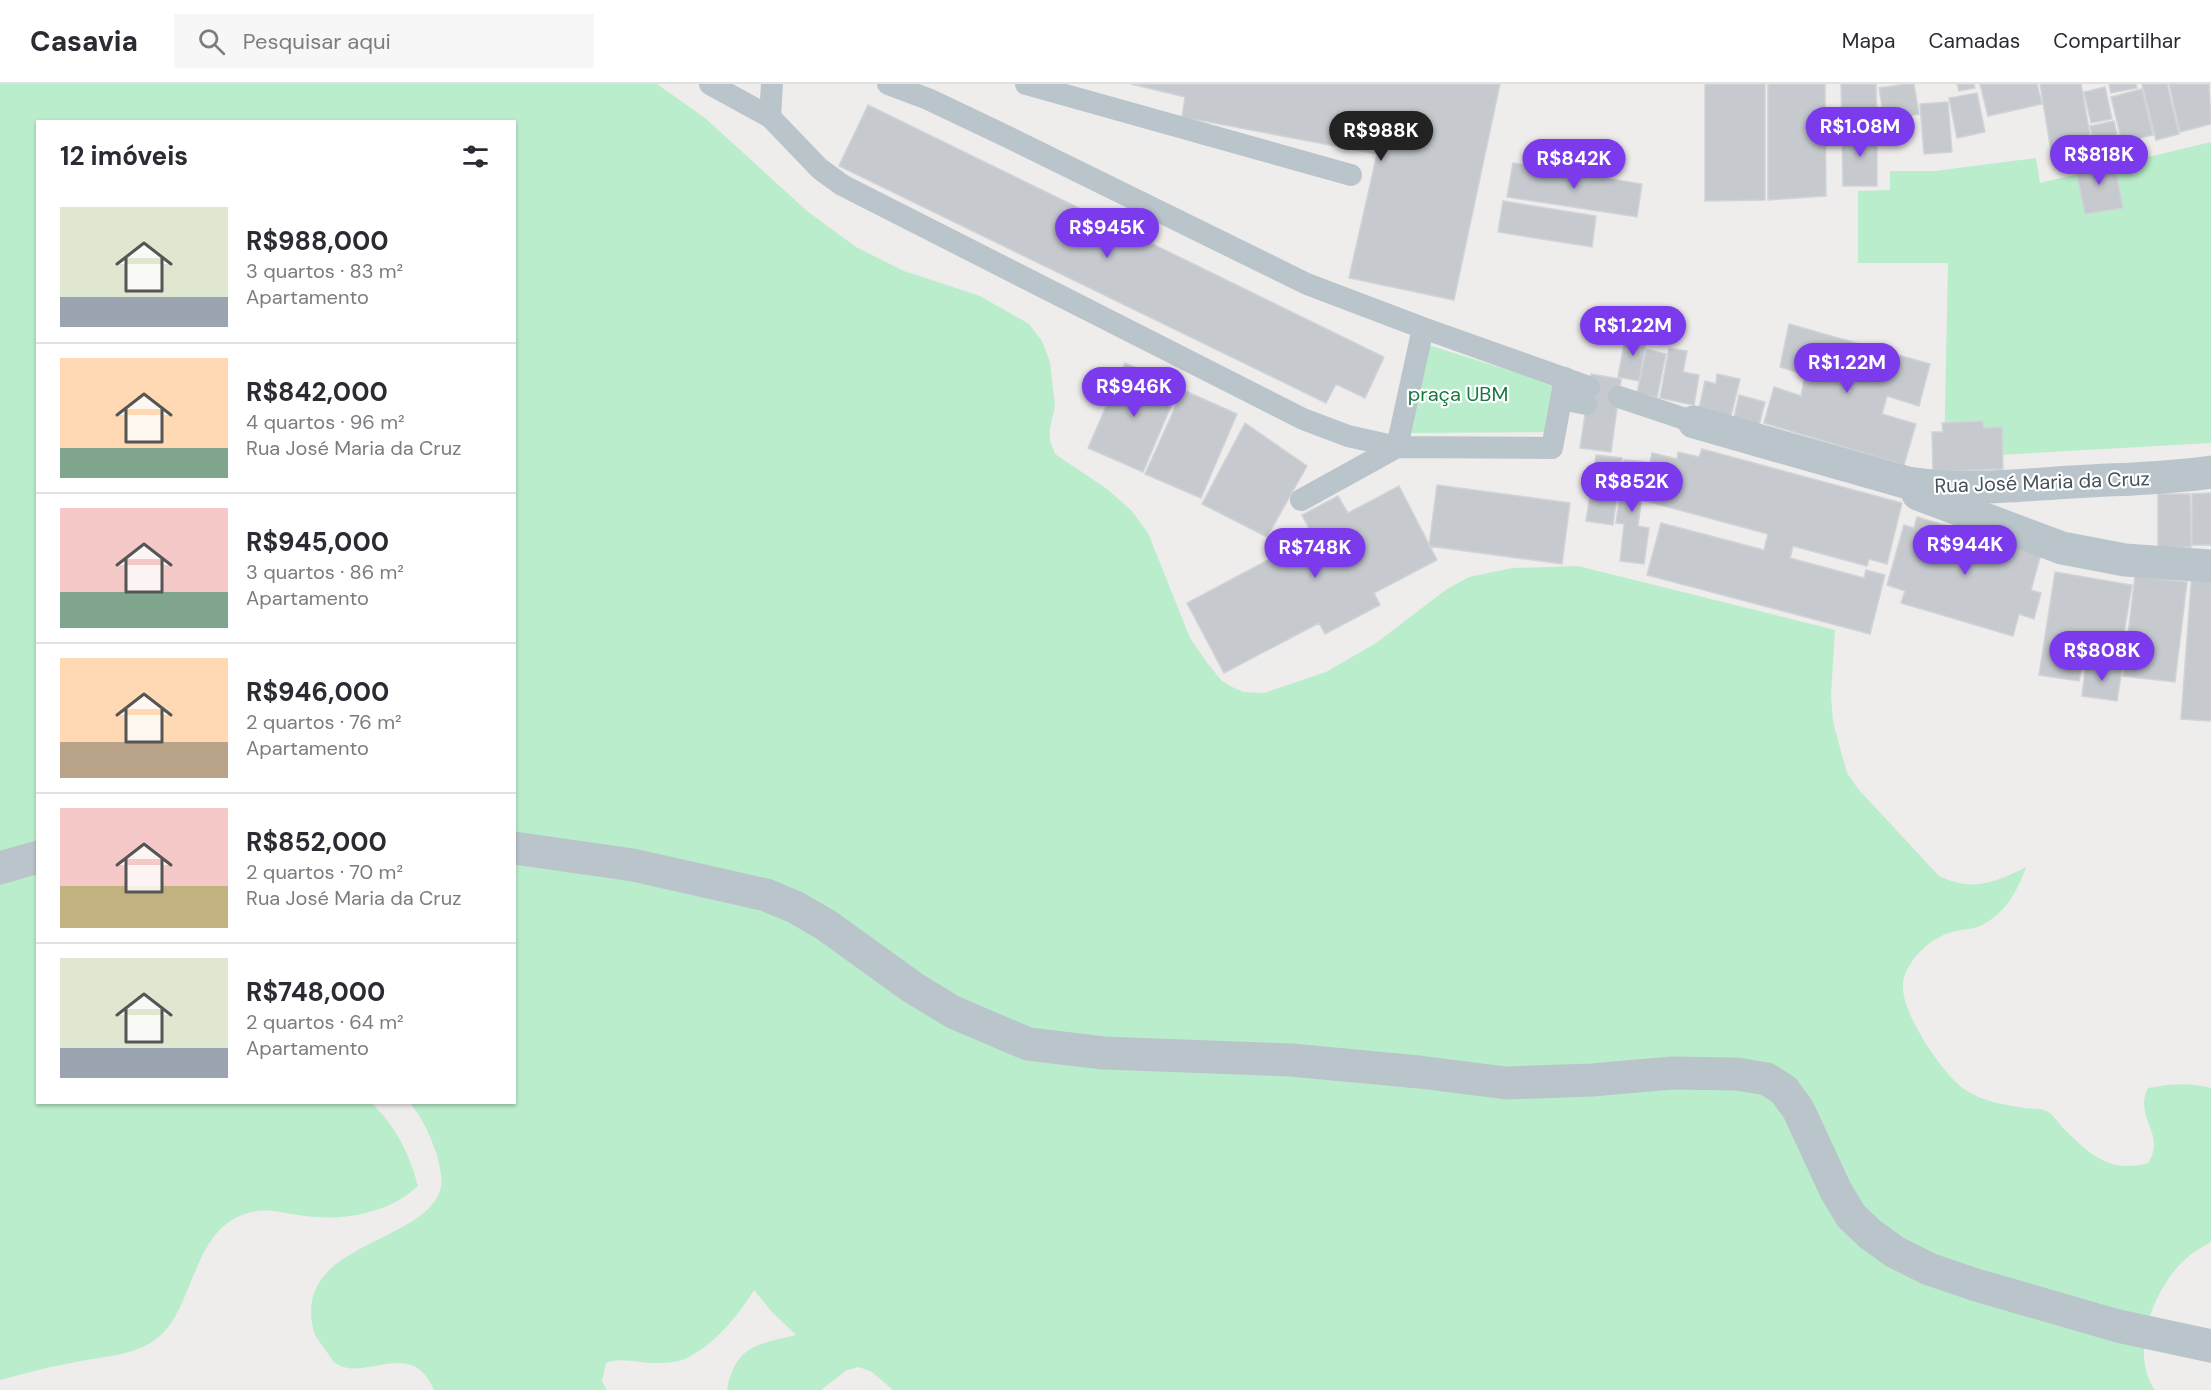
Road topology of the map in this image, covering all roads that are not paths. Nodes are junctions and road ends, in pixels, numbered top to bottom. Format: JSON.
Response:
{"nodes":[{"id":1,"x":710,"y":84,"type":"edge"},
{"id":2,"x":772,"y":84,"type":"edge"},
{"id":3,"x":888,"y":84,"type":"edge"},
{"id":4,"x":1026,"y":84,"type":"edge"},
{"id":5,"x":770,"y":117,"type":"junction"},
{"id":6,"x":1352,"y":175,"type":"dead end"},
{"id":7,"x":1423,"y":328,"type":"junction"},
{"id":8,"x":1564,"y":389,"type":"junction"},
{"id":9,"x":1588,"y":396,"type":"dead end"},
{"id":10,"x":1618,"y":403,"type":"dead end"},
{"id":11,"x":1694,"y":422,"type":"joint"},
{"id":12,"x":1397,"y":447,"type":"junction"},
{"id":13,"x":2211,"y":472,"type":"edge"},
{"id":14,"x":1301,"y":500,"type":"dead end"},
{"id":15,"x":1982,"y":503,"type":"junction"},
{"id":16,"x":2211,"y":566,"type":"edge"},
{"id":17,"x":516,"y":848,"type":"edge"},
{"id":18,"x":36,"y":858,"type":"edge"},
{"id":19,"x":0,"y":868,"type":"edge"},
{"id":20,"x":2211,"y":1346,"type":"edge"}],
"edges":[{"from":1,"to":5,"type":"lane"},
{"from":2,"to":5,"type":"lane"},
{"from":3,"to":7,"type":"lane"},
{"from":4,"to":6,"type":"lane"},
{"from":5,"to":12,"type":"lane"},
{"from":7,"to":8,"type":"lane"},
{"from":7,"to":12,"type":"lane"},
{"from":8,"to":9,"type":"lane"},
{"from":8,"to":12,"type":"lane"},
{"from":10,"to":11,"type":"lane"},
{"from":11,"to":15,"type":"street","name":"Rua José Maria da Cruz"},
{"from":12,"to":14,"type":"lane"},
{"from":13,"to":15,"type":"street","name":"Rua José Maria da Cruz"},
{"from":15,"to":16,"type":"street","name":"Rua José Maria da Cruz"},
{"from":17,"to":20,"type":"street"},
{"from":18,"to":19,"type":"street"}]}
